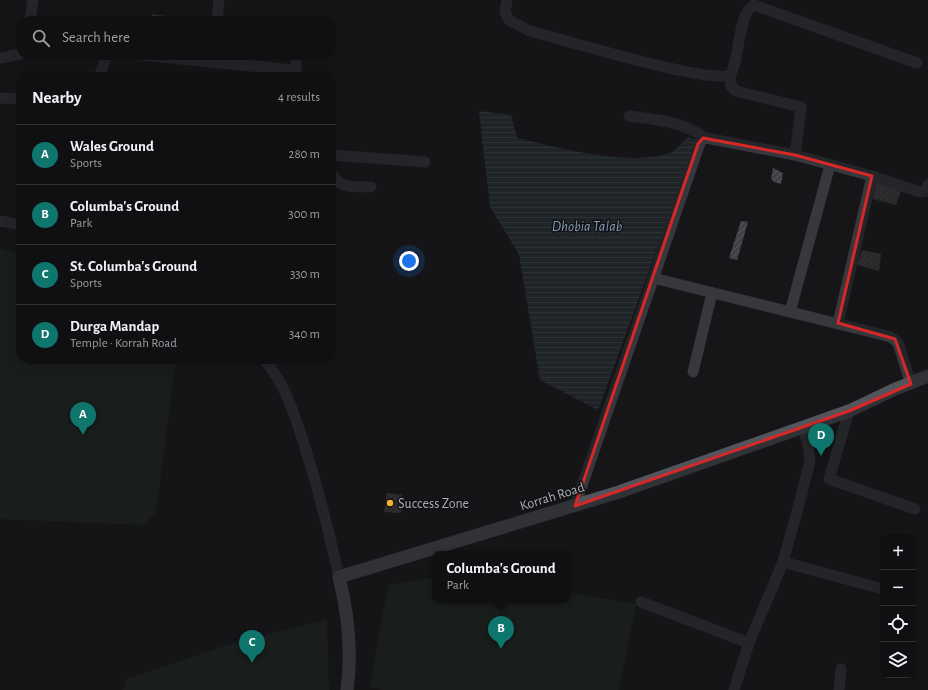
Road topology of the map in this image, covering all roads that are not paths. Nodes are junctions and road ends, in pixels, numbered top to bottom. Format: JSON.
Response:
{"nodes":[{"id":1,"x":33,"y":0,"type":"edge"},
{"id":2,"x":219,"y":0,"type":"edge"},
{"id":3,"x":508,"y":0,"type":"edge"},
{"id":4,"x":31,"y":16,"type":"edge"},
{"id":5,"x":218,"y":16,"type":"edge"},
{"id":6,"x":16,"y":55,"type":"edge"},
{"id":7,"x":0,"y":58,"type":"edge"},
{"id":8,"x":105,"y":60,"type":"edge"},
{"id":9,"x":183,"y":60,"type":"edge"},
{"id":10,"x":296,"y":60,"type":"edge"},
{"id":11,"x":917,"y":63,"type":"dead end"},
{"id":12,"x":101,"y":72,"type":"edge"},
{"id":13,"x":281,"y":72,"type":"edge"},
{"id":14,"x":297,"y":72,"type":"edge"},
{"id":15,"x":730,"y":75,"type":"junction"},
{"id":16,"x":0,"y":98,"type":"edge"},
{"id":17,"x":16,"y":98,"type":"edge"},
{"id":18,"x":629,"y":116,"type":"dead end"},
{"id":19,"x":706,"y":138,"type":"junction"},
{"id":20,"x":336,"y":155,"type":"edge"},
{"id":21,"x":795,"y":155,"type":"junction"},
{"id":22,"x":425,"y":162,"type":"dead end"},
{"id":23,"x":830,"y":165,"type":"junction"},
{"id":24,"x":872,"y":176,"type":"junction"},
{"id":25,"x":336,"y":181,"type":"edge"},
{"id":26,"x":928,"y":185,"type":"edge"},
{"id":27,"x":371,"y":187,"type":"dead end"},
{"id":28,"x":0,"y":221,"type":"edge"},
{"id":29,"x":16,"y":224,"type":"edge"},
{"id":30,"x":653,"y":278,"type":"junction"},
{"id":31,"x":712,"y":293,"type":"junction"},
{"id":32,"x":790,"y":312,"type":"junction"},
{"id":33,"x":838,"y":323,"type":"junction"},
{"id":34,"x":268,"y":364,"type":"edge"},
{"id":35,"x":693,"y":372,"type":"dead end"},
{"id":36,"x":928,"y":376,"type":"edge"},
{"id":37,"x":911,"y":384,"type":"junction"},
{"id":38,"x":849,"y":411,"type":"junction"},
{"id":39,"x":803,"y":427,"type":"junction"},
{"id":40,"x":575,"y":506,"type":"junction"},
{"id":41,"x":915,"y":509,"type":"dead end"},
{"id":42,"x":783,"y":562,"type":"junction"},
{"id":43,"x":340,"y":577,"type":"junction"},
{"id":44,"x":880,"y":588,"type":"edge"},
{"id":45,"x":641,"y":602,"type":"dead end"},
{"id":46,"x":749,"y":643,"type":"junction"},
{"id":47,"x":841,"y":669,"type":"dead end"},
{"id":48,"x":347,"y":690,"type":"edge"},
{"id":49,"x":734,"y":690,"type":"edge"},
{"id":50,"x":839,"y":690,"type":"edge"}],
"edges":[{"from":1,"to":4,"type":"street"},
{"from":2,"to":5,"type":"street"},
{"from":3,"to":15,"type":"street"},
{"from":6,"to":7,"type":"street"},
{"from":8,"to":12,"type":"street"},
{"from":9,"to":13,"type":"street"},
{"from":10,"to":14,"type":"street"},
{"from":11,"to":15,"type":"street"},
{"from":15,"to":21,"type":"street"},
{"from":16,"to":17,"type":"street"},
{"from":18,"to":19,"type":"street"},
{"from":19,"to":21,"type":"street"},
{"from":19,"to":30,"type":"street"},
{"from":20,"to":22,"type":"street"},
{"from":21,"to":23,"type":"street"},
{"from":23,"to":24,"type":"street"},
{"from":23,"to":32,"type":"street"},
{"from":24,"to":26,"type":"street"},
{"from":24,"to":33,"type":"street"},
{"from":25,"to":27,"type":"street"},
{"from":28,"to":29,"type":"street"},
{"from":30,"to":31,"type":"street"},
{"from":30,"to":40,"type":"street"},
{"from":31,"to":32,"type":"street"},
{"from":31,"to":35,"type":"street"},
{"from":32,"to":33,"type":"street"},
{"from":33,"to":37,"type":"street"},
{"from":34,"to":43,"type":"street"},
{"from":36,"to":37,"type":"main road","name":"Korrah Road"},
{"from":37,"to":38,"type":"main road","name":"Korrah Road"},
{"from":38,"to":39,"type":"main road","name":"Korrah Road"},
{"from":38,"to":41,"type":"street"},
{"from":39,"to":40,"type":"main road","name":"Korrah Road"},
{"from":39,"to":42,"type":"street"},
{"from":40,"to":43,"type":"main road","name":"Korrah Road"},
{"from":42,"to":44,"type":"street"},
{"from":42,"to":46,"type":"street"},
{"from":43,"to":48,"type":"main road"},
{"from":45,"to":46,"type":"street"},
{"from":46,"to":49,"type":"street"},
{"from":47,"to":50,"type":"street"}]}
